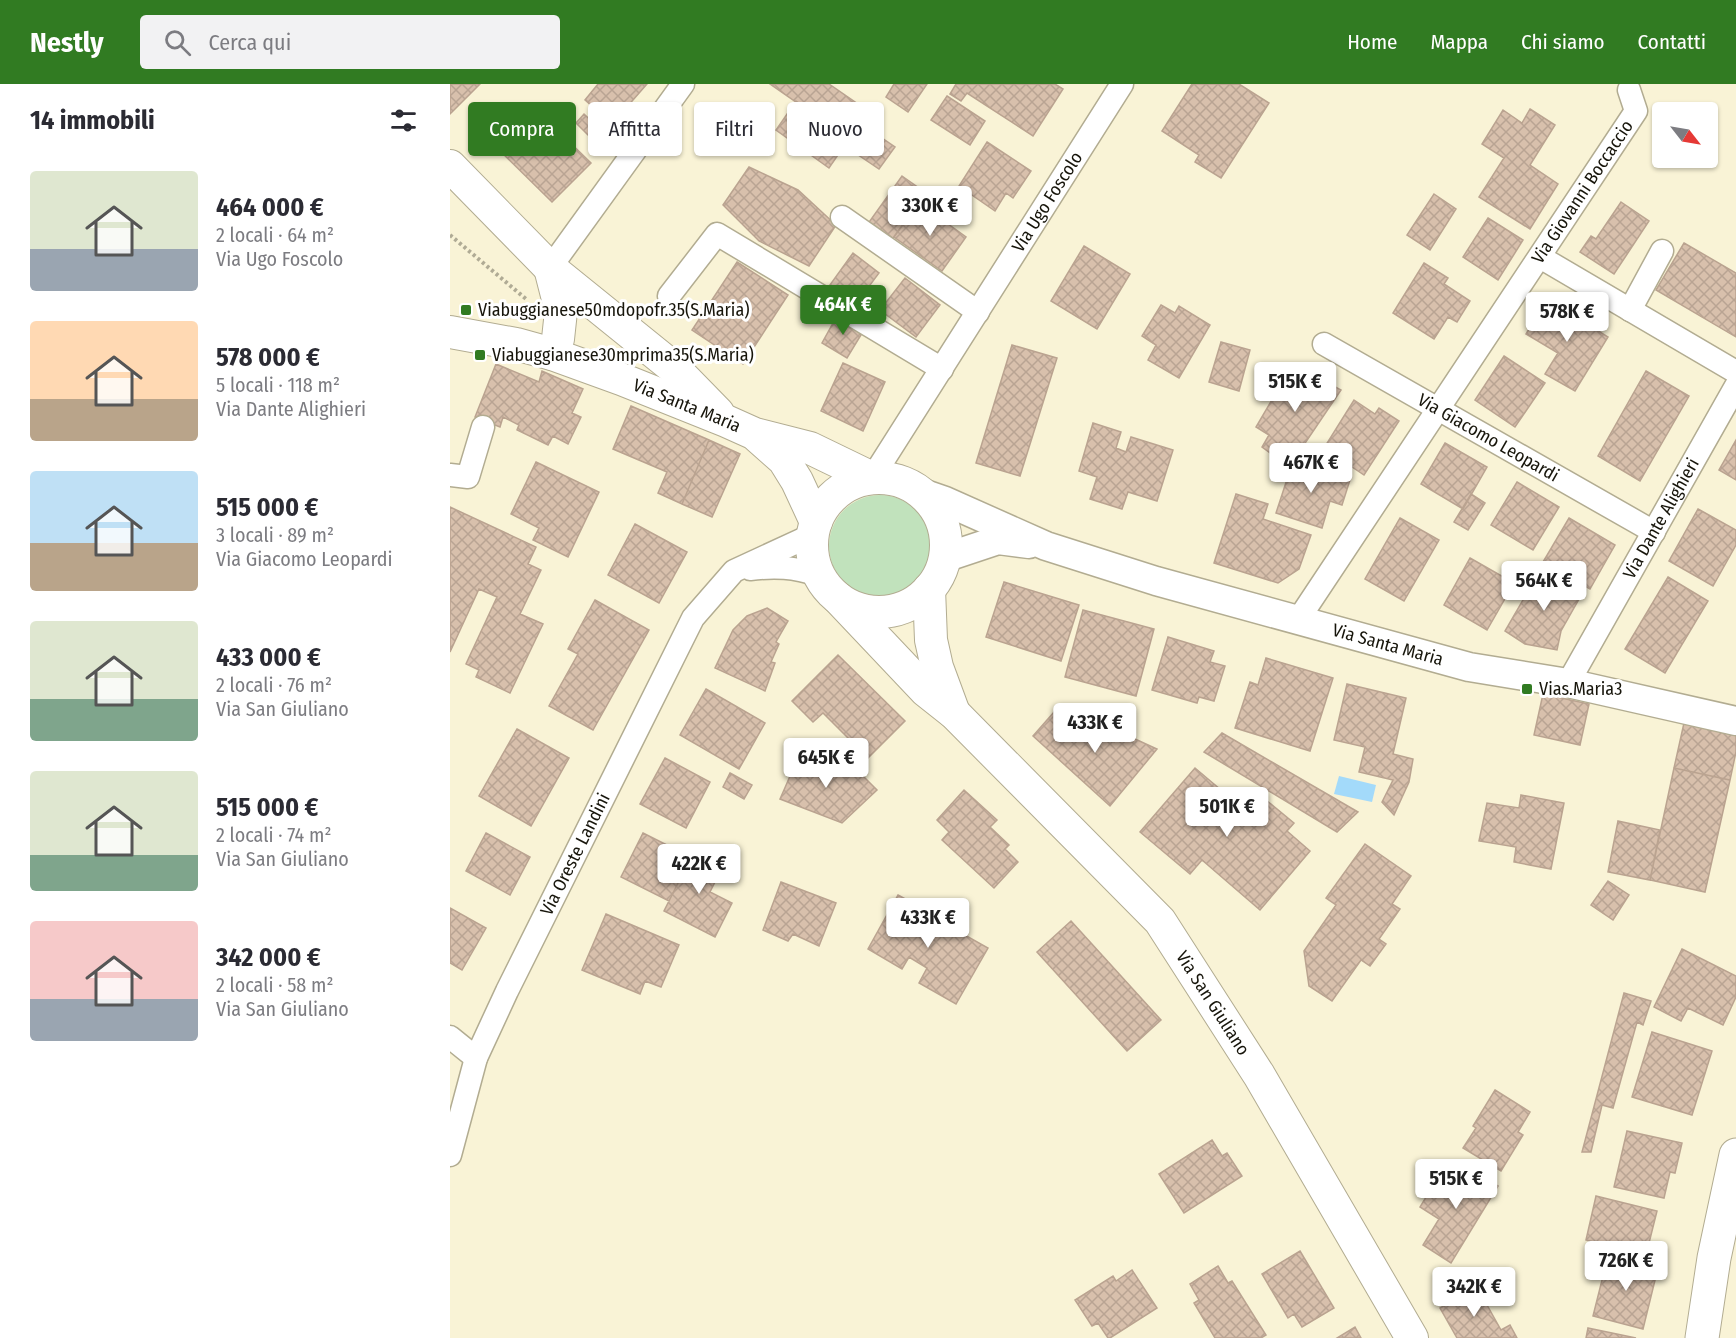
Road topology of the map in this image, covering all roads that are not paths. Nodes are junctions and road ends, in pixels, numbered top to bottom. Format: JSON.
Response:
{"nodes":[{"id":1,"x":683,"y":84,"type":"edge"},
{"id":2,"x":1114,"y":87,"type":"edge"},
{"id":3,"x":1629,"y":90,"type":"dead end"},
{"id":4,"x":450,"y":166,"type":"edge"},
{"id":5,"x":842,"y":217,"type":"dead end"},
{"id":6,"x":1662,"y":250,"type":"dead end"},
{"id":7,"x":1540,"y":257,"type":"junction"},
{"id":8,"x":550,"y":268,"type":"junction"},
{"id":9,"x":669,"y":296,"type":"dead end"},
{"id":10,"x":1630,"y":310,"type":"junction"},
{"id":11,"x":978,"y":312,"type":"junction"},
{"id":12,"x":450,"y":332,"type":"edge"},
{"id":13,"x":1324,"y":344,"type":"dead end"},
{"id":14,"x":552,"y":354,"type":"junction"},
{"id":15,"x":942,"y":369,"type":"junction"},
{"id":16,"x":1736,"y":372,"type":"edge"},
{"id":17,"x":1736,"y":386,"type":"edge"},
{"id":18,"x":1438,"y":409,"type":"junction"},
{"id":19,"x":726,"y":421,"type":"junction"},
{"id":20,"x":483,"y":427,"type":"dead end"},
{"id":21,"x":755,"y":434,"type":"junction"},
{"id":22,"x":450,"y":474,"type":"edge"},
{"id":23,"x":872,"y":478,"type":"junction"},
{"id":24,"x":919,"y":492,"type":"junction"},
{"id":25,"x":814,"y":529,"type":"junction"},
{"id":26,"x":1654,"y":532,"type":"junction"},
{"id":27,"x":1046,"y":546,"type":"junction"},
{"id":28,"x":944,"y":558,"type":"junction"},
{"id":29,"x":734,"y":571,"type":"junction"},
{"id":30,"x":828,"y":586,"type":"junction"},
{"id":31,"x":929,"y":589,"type":"junction"},
{"id":32,"x":1298,"y":620,"type":"junction"},
{"id":33,"x":1568,"y":683,"type":"junction"},
{"id":34,"x":954,"y":714,"type":"junction"},
{"id":35,"x":1736,"y":721,"type":"edge"},
{"id":36,"x":450,"y":1037,"type":"edge"},
{"id":37,"x":476,"y":1058,"type":"junction"},
{"id":38,"x":450,"y":1155,"type":"edge"},
{"id":39,"x":1736,"y":1155,"type":"edge"},
{"id":40,"x":1412,"y":1338,"type":"edge"},
{"id":41,"x":1702,"y":1338,"type":"edge"}],
"edges":[{"from":1,"to":8,"type":"street"},
{"from":2,"to":11,"type":"street","name":"Via Ugo Foscolo"},
{"from":3,"to":7,"type":"street","name":"Via Giovanni Boccaccio"},
{"from":4,"to":8,"type":"main road"},
{"from":5,"to":11,"type":"street"},
{"from":6,"to":10,"type":"street"},
{"from":7,"to":10,"type":"street"},
{"from":7,"to":18,"type":"street","name":"Via Giovanni Boccaccio"},
{"from":8,"to":14,"type":"main road"},
{"from":8,"to":19,"type":"main road"},
{"from":9,"to":15,"type":"street"},
{"from":10,"to":16,"type":"street"},
{"from":11,"to":15,"type":"street","name":"Via Ugo Foscolo"},
{"from":12,"to":14,"type":"main road","name":"Via Santa Maria"},
{"from":13,"to":18,"type":"street","name":"Via Giacomo Leopardi"},
{"from":14,"to":19,"type":"main road","name":"Via Santa Maria"},
{"from":15,"to":23,"type":"street","name":"Via Ugo Foscolo"},
{"from":17,"to":26,"type":"street","name":"Via Dante Alighieri"},
{"from":18,"to":26,"type":"street","name":"Via Giacomo Leopardi"},
{"from":18,"to":32,"type":"street","name":"Via Giovanni Boccaccio"},
{"from":19,"to":21,"type":"main road","name":"Via Santa Maria"},
{"from":20,"to":22,"type":"street"},
{"from":21,"to":23,"type":"main road"},
{"from":21,"to":25,"type":"main road"},
{"from":23,"to":24,"type":"main road"},
{"from":23,"to":25,"type":"main road"},
{"from":24,"to":27,"type":"street"},
{"from":24,"to":28,"type":"main road"},
{"from":25,"to":29,"type":"street","name":"Via Oreste Landini"},
{"from":25,"to":30,"type":"main road"},
{"from":26,"to":33,"type":"street","name":"Via Dante Alighieri"},
{"from":27,"to":28,"type":"street"},
{"from":27,"to":32,"type":"street","name":"Via Santa Maria"},
{"from":28,"to":31,"type":"main road"},
{"from":29,"to":30,"type":"street"},
{"from":29,"to":37,"type":"street","name":"Via Oreste Landini"},
{"from":30,"to":31,"type":"main road"},
{"from":30,"to":34,"type":"main road","name":"Via San Giuliano"},
{"from":31,"to":34,"type":"main road"},
{"from":32,"to":33,"type":"street","name":"Via Santa Maria"},
{"from":33,"to":35,"type":"street","name":"Via Santa Maria"},
{"from":34,"to":40,"type":"main road","name":"Via San Giuliano"},
{"from":36,"to":37,"type":"street"},
{"from":37,"to":38,"type":"street","name":"Via Oreste Landini"},
{"from":39,"to":41,"type":"main road"}]}
